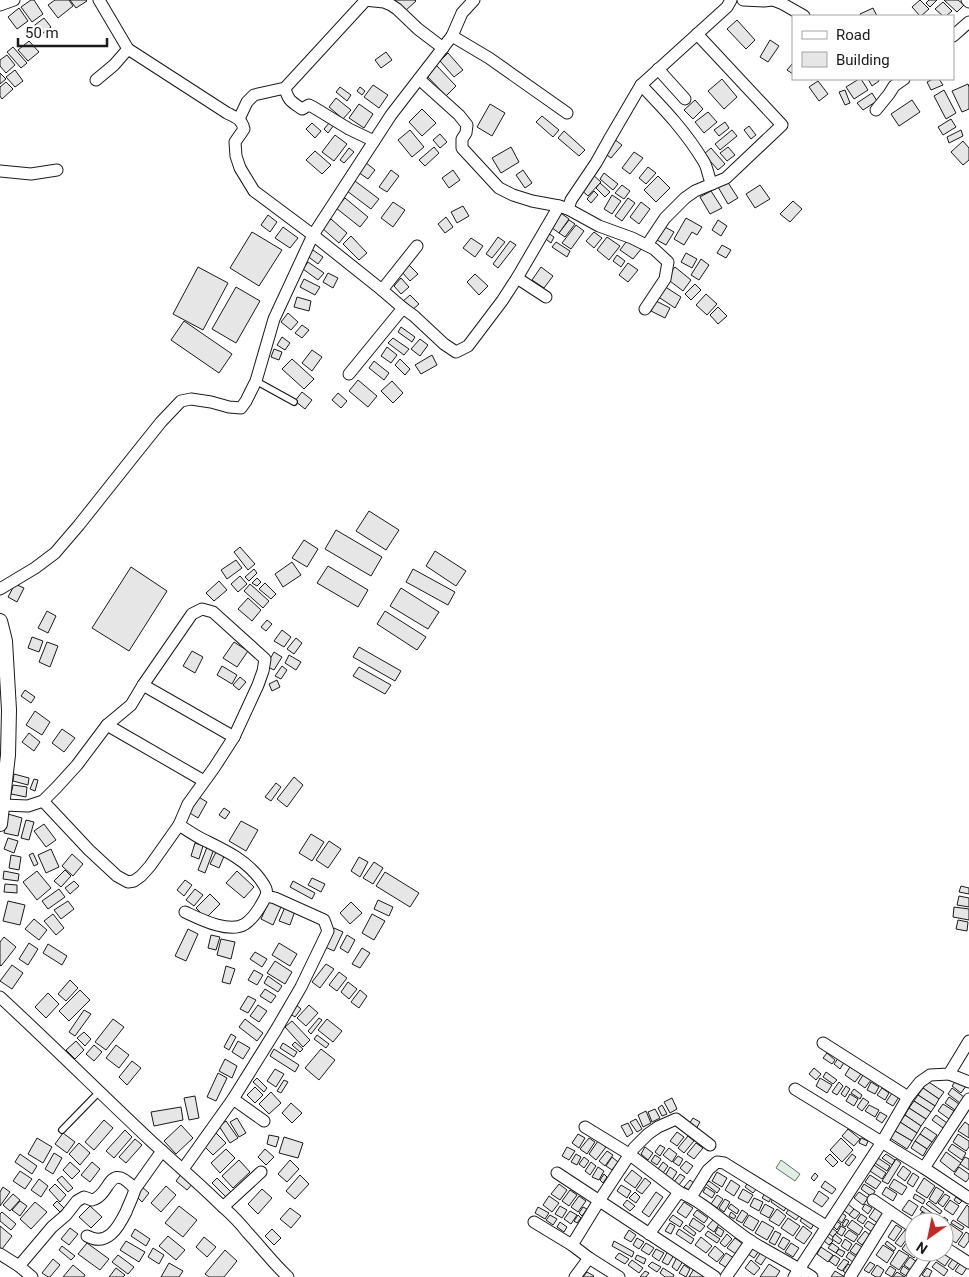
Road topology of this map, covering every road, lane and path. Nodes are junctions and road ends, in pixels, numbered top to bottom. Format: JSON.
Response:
{"nodes":[{"id":1,"x":14,"y":0,"type":"edge"},
{"id":2,"x":99,"y":0,"type":"edge"},
{"id":3,"x":365,"y":0,"type":"edge"},
{"id":4,"x":474,"y":0,"type":"edge"},
{"id":5,"x":731,"y":0,"type":"edge"},
{"id":6,"x":743,"y":0,"type":"edge"},
{"id":7,"x":772,"y":0,"type":"edge"},
{"id":8,"x":0,"y":5,"type":"edge"},
{"id":9,"x":802,"y":15,"type":"edge"},
{"id":10,"x":969,"y":22,"type":"edge"},
{"id":11,"x":697,"y":34,"type":"junction"},
{"id":12,"x":954,"y":35,"type":"edge"},
{"id":13,"x":452,"y":36,"type":"junction"},
{"id":14,"x":443,"y":48,"type":"junction"},
{"id":15,"x":128,"y":49,"type":"junction"},
{"id":16,"x":658,"y":69,"type":"junction"},
{"id":17,"x":419,"y":79,"type":"junction"},
{"id":18,"x":96,"y":80,"type":"dead end"},
{"id":19,"x":903,"y":80,"type":"edge"},
{"id":20,"x":642,"y":85,"type":"junction"},
{"id":21,"x":285,"y":88,"type":"junction"},
{"id":22,"x":685,"y":99,"type":"dead end"},
{"id":23,"x":876,"y":110,"type":"dead end"},
{"id":24,"x":567,"y":112,"type":"dead end"},
{"id":25,"x":239,"y":119,"type":"junction"},
{"id":26,"x":374,"y":141,"type":"junction"},
{"id":27,"x":57,"y":170,"type":"dead end"},
{"id":28,"x":0,"y":171,"type":"edge"},
{"id":29,"x":712,"y":184,"type":"junction"},
{"id":30,"x":563,"y":207,"type":"junction"},
{"id":31,"x":313,"y":235,"type":"junction"},
{"id":32,"x":647,"y":245,"type":"junction"},
{"id":33,"x":417,"y":246,"type":"dead end"},
{"id":34,"x":517,"y":278,"type":"junction"},
{"id":35,"x":382,"y":290,"type":"junction"},
{"id":36,"x":546,"y":297,"type":"dead end"},
{"id":37,"x":403,"y":308,"type":"junction"},
{"id":38,"x":644,"y":309,"type":"dead end"},
{"id":39,"x":349,"y":374,"type":"dead end"},
{"id":40,"x":256,"y":381,"type":"junction"},
{"id":41,"x":294,"y":402,"type":"dead end"},
{"id":42,"x":0,"y":588,"type":"edge"},
{"id":43,"x":0,"y":622,"type":"edge"},
{"id":44,"x":143,"y":685,"type":"junction"},
{"id":45,"x":107,"y":725,"type":"junction"},
{"id":46,"x":234,"y":737,"type":"junction"},
{"id":47,"x":204,"y":781,"type":"junction"},
{"id":48,"x":43,"y":801,"type":"junction"},
{"id":49,"x":3,"y":805,"type":"junction"},
{"id":50,"x":0,"y":824,"type":"edge"},
{"id":51,"x":179,"y":825,"type":"junction"},
{"id":52,"x":266,"y":896,"type":"junction"},
{"id":53,"x":185,"y":912,"type":"dead end"},
{"id":54,"x":0,"y":997,"type":"edge"},
{"id":55,"x":969,"y":1042,"type":"edge"},
{"id":56,"x":822,"y":1043,"type":"dead end"},
{"id":57,"x":949,"y":1074,"type":"junction"},
{"id":58,"x":969,"y":1082,"type":"edge"},
{"id":59,"x":795,"y":1089,"type":"dead end"},
{"id":60,"x":99,"y":1092,"type":"junction"},
{"id":61,"x":908,"y":1097,"type":"junction"},
{"id":62,"x":234,"y":1099,"type":"junction"},
{"id":63,"x":969,"y":1099,"type":"edge"},
{"id":64,"x":264,"y":1121,"type":"dead end"},
{"id":65,"x":585,"y":1127,"type":"dead end"},
{"id":66,"x":62,"y":1130,"type":"dead end"},
{"id":67,"x":882,"y":1142,"type":"junction"},
{"id":68,"x":710,"y":1145,"type":"dead end"},
{"id":69,"x":162,"y":1151,"type":"junction"},
{"id":70,"x":629,"y":1154,"type":"junction"},
{"id":71,"x":924,"y":1168,"type":"junction"},
{"id":72,"x":183,"y":1169,"type":"junction"},
{"id":73,"x":260,"y":1172,"type":"dead end"},
{"id":74,"x":557,"y":1173,"type":"dead end"},
{"id":75,"x":136,"y":1190,"type":"junction"},
{"id":76,"x":679,"y":1192,"type":"junction"},
{"id":77,"x":968,"y":1195,"type":"edge"},
{"id":78,"x":691,"y":1197,"type":"junction"},
{"id":79,"x":873,"y":1200,"type":"dead end"},
{"id":80,"x":599,"y":1201,"type":"junction"},
{"id":81,"x":223,"y":1207,"type":"junction"},
{"id":82,"x":890,"y":1212,"type":"junction"},
{"id":83,"x":904,"y":1221,"type":"edge"},
{"id":84,"x":534,"y":1222,"type":"dead end"},
{"id":85,"x":826,"y":1226,"type":"junction"},
{"id":86,"x":648,"y":1234,"type":"junction"},
{"id":87,"x":87,"y":1236,"type":"dead end"},
{"id":88,"x":751,"y":1241,"type":"junction"},
{"id":89,"x":572,"y":1245,"type":"junction"},
{"id":90,"x":954,"y":1253,"type":"edge"},
{"id":91,"x":0,"y":1254,"type":"edge"},
{"id":92,"x":589,"y":1258,"type":"junction"},
{"id":93,"x":922,"y":1262,"type":"edge"},
{"id":94,"x":969,"y":1263,"type":"edge"},
{"id":95,"x":19,"y":1266,"type":"junction"},
{"id":96,"x":796,"y":1273,"type":"edge"},
{"id":97,"x":32,"y":1277,"type":"edge"},
{"id":98,"x":288,"y":1277,"type":"edge"},
{"id":99,"x":575,"y":1277,"type":"edge"},
{"id":100,"x":618,"y":1277,"type":"edge"},
{"id":101,"x":715,"y":1277,"type":"edge"},
{"id":102,"x":726,"y":1277,"type":"edge"},
{"id":103,"x":812,"y":1277,"type":"edge"},
{"id":104,"x":850,"y":1277,"type":"edge"},
{"id":105,"x":912,"y":1277,"type":"edge"}],
"edges":[{"from":1,"to":8,"type":"street"},
{"from":2,"to":15,"type":"street"},
{"from":3,"to":14,"type":"street"},
{"from":3,"to":21,"type":"street"},
{"from":4,"to":13,"type":"street"},
{"from":5,"to":11,"type":"street"},
{"from":6,"to":7,"type":"street"},
{"from":7,"to":9,"type":"street"},
{"from":10,"to":12,"type":"street"},
{"from":11,"to":16,"type":"street"},
{"from":11,"to":29,"type":"street"},
{"from":13,"to":14,"type":"street"},
{"from":13,"to":24,"type":"street"},
{"from":14,"to":17,"type":"street"},
{"from":15,"to":18,"type":"street"},
{"from":15,"to":25,"type":"street"},
{"from":16,"to":20,"type":"street"},
{"from":16,"to":22,"type":"street"},
{"from":17,"to":26,"type":"street"},
{"from":17,"to":30,"type":"street"},
{"from":19,"to":23,"type":"street"},
{"from":20,"to":29,"type":"street"},
{"from":20,"to":30,"type":"street"},
{"from":21,"to":25,"type":"street"},
{"from":21,"to":26,"type":"street"},
{"from":25,"to":31,"type":"street"},
{"from":26,"to":31,"type":"street"},
{"from":27,"to":28,"type":"street"},
{"from":29,"to":32,"type":"street"},
{"from":30,"to":32,"type":"street"},
{"from":30,"to":34,"type":"street"},
{"from":31,"to":35,"type":"street"},
{"from":31,"to":40,"type":"street"},
{"from":32,"to":38,"type":"street"},
{"from":33,"to":35,"type":"street"},
{"from":34,"to":36,"type":"street"},
{"from":34,"to":37,"type":"street"},
{"from":35,"to":37,"type":"street"},
{"from":37,"to":39,"type":"street"},
{"from":40,"to":41,"type":"lane"},
{"from":40,"to":42,"type":"street"},
{"from":43,"to":49,"type":"street"},
{"from":44,"to":45,"type":"street"},
{"from":44,"to":46,"type":"street"},
{"from":44,"to":46,"type":"street"},
{"from":45,"to":47,"type":"street"},
{"from":45,"to":48,"type":"street"},
{"from":46,"to":47,"type":"street"},
{"from":47,"to":51,"type":"street"},
{"from":48,"to":49,"type":"street"},
{"from":48,"to":51,"type":"street"},
{"from":49,"to":50,"type":"street"},
{"from":51,"to":52,"type":"street"},
{"from":52,"to":53,"type":"street"},
{"from":52,"to":62,"type":"street"},
{"from":54,"to":60,"type":"street"},
{"from":55,"to":57,"type":"street"},
{"from":56,"to":61,"type":"street"},
{"from":57,"to":58,"type":"street"},
{"from":57,"to":61,"type":"street"},
{"from":59,"to":67,"type":"street"},
{"from":60,"to":66,"type":"lane"},
{"from":60,"to":69,"type":"street"},
{"from":61,"to":67,"type":"street"},
{"from":62,"to":64,"type":"street"},
{"from":62,"to":72,"type":"street"},
{"from":63,"to":71,"type":"street"},
{"from":65,"to":70,"type":"street"},
{"from":67,"to":71,"type":"street"},
{"from":67,"to":85,"type":"street"},
{"from":68,"to":70,"type":"street"},
{"from":69,"to":72,"type":"street"},
{"from":69,"to":75,"type":"street"},
{"from":70,"to":76,"type":"street"},
{"from":70,"to":80,"type":"street"},
{"from":71,"to":77,"type":"street"},
{"from":72,"to":81,"type":"street"},
{"from":73,"to":81,"type":"street"},
{"from":74,"to":80,"type":"street"},
{"from":75,"to":87,"type":"street"},
{"from":75,"to":95,"type":"street"},
{"from":76,"to":78,"type":"street"},
{"from":76,"to":86,"type":"street"},
{"from":78,"to":85,"type":"street"},
{"from":78,"to":88,"type":"street"},
{"from":79,"to":82,"type":"street"},
{"from":80,"to":86,"type":"street"},
{"from":80,"to":89,"type":"street"},
{"from":81,"to":98,"type":"street"},
{"from":82,"to":83,"type":"street"},
{"from":82,"to":104,"type":"street"},
{"from":84,"to":89,"type":"street"},
{"from":85,"to":96,"type":"street"},
{"from":86,"to":101,"type":"street"},
{"from":88,"to":96,"type":"street"},
{"from":88,"to":102,"type":"street"},
{"from":89,"to":92,"type":"street"},
{"from":90,"to":94,"type":"street"},
{"from":91,"to":95,"type":"street"},
{"from":92,"to":99,"type":"street"},
{"from":92,"to":100,"type":"street"},
{"from":93,"to":105,"type":"street"},
{"from":95,"to":97,"type":"street"},
{"from":96,"to":103,"type":"street"}]}
